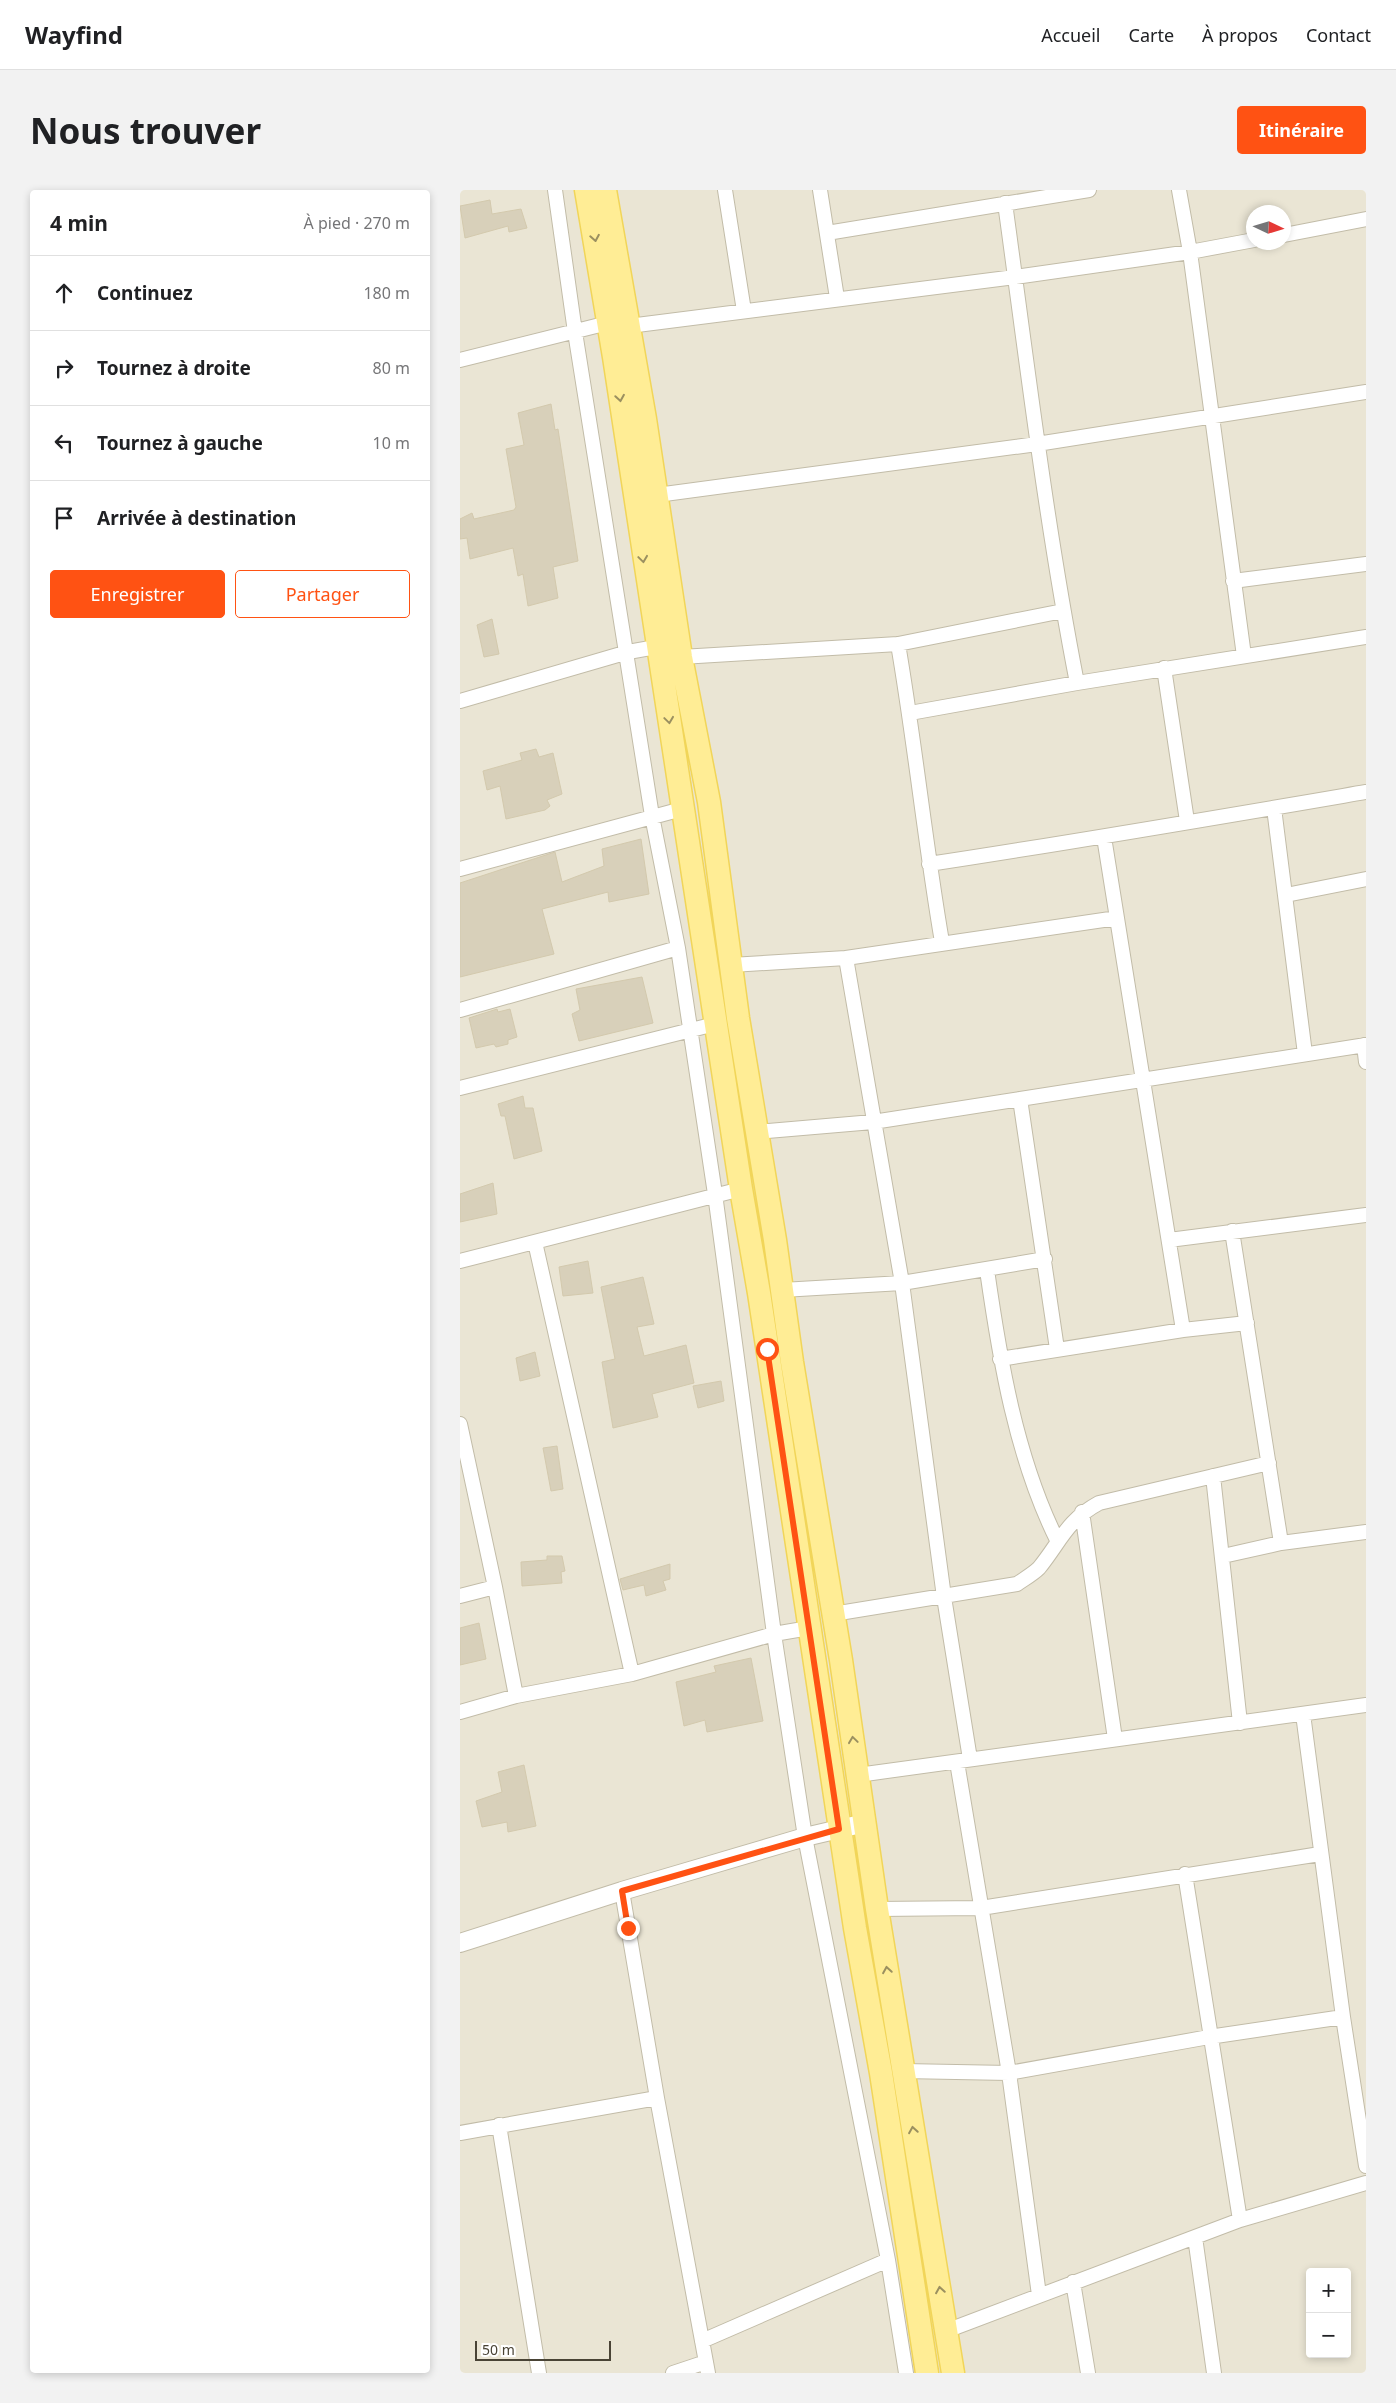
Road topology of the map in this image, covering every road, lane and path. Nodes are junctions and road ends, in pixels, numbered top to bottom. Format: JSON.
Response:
{"nodes":[{"id":1,"x":555,"y":190,"type":"edge"},
{"id":2,"x":586,"y":190,"type":"edge"},
{"id":3,"x":606,"y":190,"type":"edge"},
{"id":4,"x":724,"y":190,"type":"edge"},
{"id":5,"x":820,"y":190,"type":"edge"},
{"id":6,"x":1090,"y":190,"type":"edge"},
{"id":7,"x":1179,"y":190,"type":"edge"},
{"id":8,"x":1005,"y":203,"type":"junction"},
{"id":9,"x":1366,"y":219,"type":"edge"},
{"id":10,"x":827,"y":234,"type":"junction"},
{"id":11,"x":1291,"y":234,"type":"edge"},
{"id":12,"x":1246,"y":242,"type":"edge"},
{"id":13,"x":1190,"y":252,"type":"junction"},
{"id":14,"x":1015,"y":277,"type":"junction"},
{"id":15,"x":837,"y":298,"type":"junction"},
{"id":16,"x":744,"y":311,"type":"junction"},
{"id":17,"x":619,"y":325,"type":"junction"},
{"id":18,"x":575,"y":332,"type":"junction"},
{"id":19,"x":460,"y":360,"type":"edge"},
{"id":20,"x":1366,"y":392,"type":"edge"},
{"id":21,"x":1212,"y":415,"type":"junction"},
{"id":22,"x":1038,"y":444,"type":"junction"},
{"id":23,"x":657,"y":494,"type":"junction"},
{"id":24,"x":1366,"y":564,"type":"edge"},
{"id":25,"x":1233,"y":581,"type":"junction"},
{"id":26,"x":1063,"y":611,"type":"junction"},
{"id":27,"x":1366,"y":636,"type":"edge"},
{"id":28,"x":898,"y":644,"type":"junction"},
{"id":29,"x":656,"y":647,"type":"junction"},
{"id":30,"x":628,"y":652,"type":"junction"},
{"id":31,"x":1244,"y":656,"type":"junction"},
{"id":32,"x":681,"y":657,"type":"junction"},
{"id":33,"x":1164,"y":668,"type":"junction"},
{"id":34,"x":1077,"y":683,"type":"junction"},
{"id":35,"x":460,"y":701,"type":"edge"},
{"id":36,"x":910,"y":713,"type":"junction"},
{"id":37,"x":1366,"y":792,"type":"edge"},
{"id":38,"x":1274,"y":808,"type":"junction"},
{"id":39,"x":682,"y":809,"type":"junction"},
{"id":40,"x":652,"y":816,"type":"junction"},
{"id":41,"x":1187,"y":821,"type":"junction"},
{"id":42,"x":1104,"y":837,"type":"junction"},
{"id":43,"x":929,"y":864,"type":"junction"},
{"id":44,"x":460,"y":869,"type":"edge"},
{"id":45,"x":1366,"y":880,"type":"edge"},
{"id":46,"x":1286,"y":895,"type":"junction"},
{"id":47,"x":1117,"y":918,"type":"junction"},
{"id":48,"x":942,"y":942,"type":"junction"},
{"id":49,"x":678,"y":948,"type":"junction"},
{"id":50,"x":846,"y":958,"type":"junction"},
{"id":51,"x":731,"y":965,"type":"junction"},
{"id":52,"x":460,"y":1010,"type":"edge"},
{"id":53,"x":715,"y":1024,"type":"junction"},
{"id":54,"x":690,"y":1030,"type":"junction"},
{"id":55,"x":1365,"y":1045,"type":"edge"},
{"id":56,"x":1305,"y":1054,"type":"junction"},
{"id":57,"x":1366,"y":1062,"type":"edge"},
{"id":58,"x":1144,"y":1079,"type":"junction"},
{"id":59,"x":460,"y":1088,"type":"edge"},
{"id":60,"x":1020,"y":1099,"type":"junction"},
{"id":61,"x":873,"y":1122,"type":"junction"},
{"id":62,"x":757,"y":1132,"type":"junction"},
{"id":63,"x":740,"y":1190,"type":"junction"},
{"id":64,"x":715,"y":1194,"type":"junction"},
{"id":65,"x":1366,"y":1214,"type":"edge"},
{"id":66,"x":1232,"y":1232,"type":"junction"},
{"id":67,"x":1169,"y":1240,"type":"junction"},
{"id":68,"x":535,"y":1242,"type":"junction"},
{"id":69,"x":1045,"y":1259,"type":"junction"},
{"id":70,"x":460,"y":1261,"type":"edge"},
{"id":71,"x":987,"y":1270,"type":"junction"},
{"id":72,"x":902,"y":1283,"type":"junction"},
{"id":73,"x":782,"y":1290,"type":"junction"},
{"id":74,"x":1247,"y":1323,"type":"junction"},
{"id":75,"x":1182,"y":1330,"type":"junction"},
{"id":76,"x":1057,"y":1349,"type":"junction"},
{"id":77,"x":1000,"y":1359,"type":"junction"},
{"id":78,"x":460,"y":1424,"type":"edge"},
{"id":79,"x":463,"y":1452,"type":"edge"},
{"id":80,"x":1269,"y":1463,"type":"junction"},
{"id":81,"x":1213,"y":1476,"type":"junction"},
{"id":82,"x":1082,"y":1512,"type":"junction"},
{"id":83,"x":1366,"y":1532,"type":"edge"},
{"id":84,"x":1057,"y":1540,"type":"junction"},
{"id":85,"x":1281,"y":1543,"type":"junction"},
{"id":86,"x":1222,"y":1556,"type":"junction"},
{"id":87,"x":496,"y":1587,"type":"junction"},
{"id":88,"x":460,"y":1596,"type":"edge"},
{"id":89,"x":944,"y":1597,"type":"junction"},
{"id":90,"x":833,"y":1614,"type":"junction"},
{"id":91,"x":809,"y":1628,"type":"junction"},
{"id":92,"x":774,"y":1634,"type":"junction"},
{"id":93,"x":632,"y":1674,"type":"junction"},
{"id":94,"x":516,"y":1696,"type":"junction"},
{"id":95,"x":1366,"y":1705,"type":"edge"},
{"id":96,"x":460,"y":1712,"type":"edge"},
{"id":97,"x":1303,"y":1714,"type":"junction"},
{"id":98,"x":1240,"y":1722,"type":"junction"},
{"id":99,"x":1115,"y":1739,"type":"junction"},
{"id":100,"x":964,"y":1760,"type":"junction"},
{"id":101,"x":858,"y":1775,"type":"junction"},
{"id":102,"x":865,"y":1824,"type":"junction"},
{"id":103,"x":839,"y":1829,"type":"junction"},
{"id":104,"x":805,"y":1837,"type":"junction"},
{"id":105,"x":1320,"y":1854,"type":"junction"},
{"id":106,"x":1185,"y":1874,"type":"junction"},
{"id":107,"x":622,"y":1891,"type":"junction"},
{"id":108,"x":981,"y":1908,"type":"junction"},
{"id":109,"x":877,"y":1909,"type":"junction"},
{"id":110,"x":460,"y":1943,"type":"edge"},
{"id":111,"x":1343,"y":2018,"type":"junction"},
{"id":112,"x":1209,"y":2037,"type":"junction"},
{"id":113,"x":903,"y":2070,"type":"junction"},
{"id":114,"x":1009,"y":2073,"type":"junction"},
{"id":115,"x":657,"y":2098,"type":"junction"},
{"id":116,"x":499,"y":2125,"type":"junction"},
{"id":117,"x":460,"y":2133,"type":"edge"},
{"id":118,"x":1366,"y":2166,"type":"edge"},
{"id":119,"x":1366,"y":2183,"type":"edge"},
{"id":120,"x":1240,"y":2220,"type":"junction"},
{"id":121,"x":1195,"y":2237,"type":"junction"},
{"id":122,"x":888,"y":2260,"type":"junction"},
{"id":123,"x":1073,"y":2282,"type":"junction"},
{"id":124,"x":1039,"y":2295,"type":"junction"},
{"id":125,"x":946,"y":2331,"type":"junction"},
{"id":126,"x":702,"y":2341,"type":"junction"},
{"id":127,"x":707,"y":2368,"type":"edge"},
{"id":128,"x":539,"y":2373,"type":"edge"},
{"id":129,"x":673,"y":2373,"type":"edge"},
{"id":130,"x":906,"y":2373,"type":"edge"},
{"id":131,"x":927,"y":2373,"type":"edge"},
{"id":132,"x":953,"y":2373,"type":"edge"},
{"id":133,"x":1088,"y":2373,"type":"edge"},
{"id":134,"x":1214,"y":2373,"type":"edge"}],
"edges":[{"from":1,"to":18,"type":"street"},
{"from":2,"to":17,"type":"main road","one_way":true},
{"from":3,"to":17,"type":"main road"},
{"from":4,"to":16,"type":"street"},
{"from":5,"to":10,"type":"street"},
{"from":6,"to":8,"type":"street"},
{"from":7,"to":13,"type":"street"},
{"from":8,"to":10,"type":"street"},
{"from":8,"to":14,"type":"street"},
{"from":9,"to":11,"type":"street"},
{"from":10,"to":15,"type":"street"},
{"from":12,"to":13,"type":"street"},
{"from":13,"to":14,"type":"street"},
{"from":13,"to":21,"type":"street"},
{"from":14,"to":15,"type":"street"},
{"from":14,"to":22,"type":"street"},
{"from":15,"to":16,"type":"street"},
{"from":16,"to":17,"type":"street"},
{"from":17,"to":18,"type":"street"},
{"from":17,"to":23,"type":"main road"},
{"from":17,"to":29,"type":"main road","one_way":true},
{"from":18,"to":19,"type":"street"},
{"from":18,"to":30,"type":"street"},
{"from":20,"to":21,"type":"street"},
{"from":21,"to":22,"type":"street"},
{"from":21,"to":25,"type":"street"},
{"from":22,"to":23,"type":"street"},
{"from":22,"to":26,"type":"street"},
{"from":23,"to":32,"type":"main road"},
{"from":24,"to":25,"type":"street"},
{"from":25,"to":31,"type":"street"},
{"from":26,"to":28,"type":"street"},
{"from":26,"to":34,"type":"street"},
{"from":27,"to":31,"type":"street"},
{"from":28,"to":32,"type":"street"},
{"from":28,"to":36,"type":"street"},
{"from":29,"to":30,"type":"street"},
{"from":29,"to":39,"type":"main road","one_way":true},
{"from":30,"to":35,"type":"street"},
{"from":30,"to":40,"type":"street"},
{"from":31,"to":33,"type":"street"},
{"from":32,"to":51,"type":"main road"},
{"from":33,"to":34,"type":"street"},
{"from":33,"to":41,"type":"street"},
{"from":34,"to":36,"type":"street"},
{"from":36,"to":43,"type":"street"},
{"from":37,"to":38,"type":"street"},
{"from":38,"to":41,"type":"street"},
{"from":38,"to":46,"type":"street"},
{"from":39,"to":40,"type":"street"},
{"from":39,"to":53,"type":"main road"},
{"from":40,"to":44,"type":"street"},
{"from":40,"to":49,"type":"street"},
{"from":41,"to":42,"type":"street"},
{"from":42,"to":43,"type":"street"},
{"from":42,"to":47,"type":"street"},
{"from":43,"to":48,"type":"street"},
{"from":45,"to":46,"type":"street"},
{"from":46,"to":56,"type":"street"},
{"from":47,"to":48,"type":"street"},
{"from":47,"to":58,"type":"street"},
{"from":48,"to":50,"type":"street"},
{"from":49,"to":52,"type":"street"},
{"from":49,"to":54,"type":"street"},
{"from":50,"to":51,"type":"street"},
{"from":50,"to":61,"type":"street"},
{"from":51,"to":62,"type":"main road"},
{"from":53,"to":54,"type":"street"},
{"from":53,"to":63,"type":"main road"},
{"from":54,"to":59,"type":"street"},
{"from":54,"to":64,"type":"street"},
{"from":55,"to":56,"type":"street"},
{"from":55,"to":57,"type":"street"},
{"from":56,"to":58,"type":"street"},
{"from":58,"to":60,"type":"street"},
{"from":58,"to":67,"type":"street"},
{"from":60,"to":61,"type":"street"},
{"from":60,"to":69,"type":"street"},
{"from":61,"to":62,"type":"street"},
{"from":61,"to":72,"type":"street"},
{"from":62,"to":73,"type":"main road"},
{"from":63,"to":64,"type":"street"},
{"from":63,"to":91,"type":"main road"},
{"from":64,"to":68,"type":"street"},
{"from":64,"to":92,"type":"street"},
{"from":65,"to":66,"type":"street"},
{"from":66,"to":67,"type":"street"},
{"from":66,"to":74,"type":"street"},
{"from":67,"to":75,"type":"street"},
{"from":68,"to":70,"type":"street"},
{"from":68,"to":93,"type":"street"},
{"from":69,"to":71,"type":"street"},
{"from":69,"to":76,"type":"street"},
{"from":71,"to":72,"type":"street"},
{"from":71,"to":77,"type":"street"},
{"from":72,"to":73,"type":"street"},
{"from":72,"to":89,"type":"street"},
{"from":73,"to":90,"type":"main road"},
{"from":74,"to":75,"type":"street"},
{"from":74,"to":80,"type":"street"},
{"from":75,"to":76,"type":"street"},
{"from":76,"to":77,"type":"street"},
{"from":77,"to":84,"type":"street"},
{"from":78,"to":79,"type":"street"},
{"from":79,"to":87,"type":"street"},
{"from":80,"to":81,"type":"street"},
{"from":80,"to":85,"type":"street"},
{"from":81,"to":82,"type":"street"},
{"from":81,"to":86,"type":"street"},
{"from":82,"to":84,"type":"street"},
{"from":82,"to":99,"type":"street"},
{"from":83,"to":85,"type":"street"},
{"from":84,"to":89,"type":"street"},
{"from":85,"to":86,"type":"street"},
{"from":86,"to":98,"type":"street"},
{"from":87,"to":88,"type":"street"},
{"from":87,"to":94,"type":"street"},
{"from":89,"to":90,"type":"street"},
{"from":89,"to":100,"type":"street"},
{"from":101,"to":90,"type":"main road","one_way":true},
{"from":91,"to":92,"type":"street"},
{"from":91,"to":103,"type":"main road"},
{"from":92,"to":93,"type":"street"},
{"from":92,"to":104,"type":"street"},
{"from":93,"to":94,"type":"street"},
{"from":94,"to":96,"type":"street"},
{"from":95,"to":97,"type":"street"},
{"from":97,"to":98,"type":"street"},
{"from":97,"to":105,"type":"street"},
{"from":98,"to":99,"type":"street"},
{"from":99,"to":100,"type":"street"},
{"from":100,"to":101,"type":"street"},
{"from":100,"to":108,"type":"street"},
{"from":101,"to":102,"type":"main road"},
{"from":102,"to":103,"type":"street"},
{"from":102,"to":109,"type":"main road"},
{"from":103,"to":104,"type":"street"},
{"from":103,"to":131,"type":"main road"},
{"from":104,"to":107,"type":"street"},
{"from":104,"to":122,"type":"street"},
{"from":105,"to":106,"type":"street"},
{"from":105,"to":111,"type":"street"},
{"from":106,"to":108,"type":"street"},
{"from":106,"to":112,"type":"street"},
{"from":107,"to":110,"type":"street"},
{"from":107,"to":115,"type":"street"},
{"from":108,"to":109,"type":"street"},
{"from":108,"to":114,"type":"street"},
{"from":113,"to":109,"type":"main road","one_way":true},
{"from":111,"to":112,"type":"street"},
{"from":111,"to":118,"type":"street"},
{"from":112,"to":114,"type":"street"},
{"from":112,"to":120,"type":"street"},
{"from":113,"to":114,"type":"street"},
{"from":125,"to":113,"type":"main road","one_way":true},
{"from":114,"to":124,"type":"street"},
{"from":115,"to":116,"type":"street"},
{"from":115,"to":126,"type":"street"},
{"from":116,"to":117,"type":"street"},
{"from":116,"to":128,"type":"street"},
{"from":119,"to":120,"type":"street"},
{"from":120,"to":121,"type":"street"},
{"from":121,"to":123,"type":"street"},
{"from":121,"to":134,"type":"street"},
{"from":122,"to":126,"type":"street"},
{"from":122,"to":130,"type":"street"},
{"from":123,"to":124,"type":"street"},
{"from":123,"to":133,"type":"street"},
{"from":124,"to":125,"type":"street"},
{"from":125,"to":132,"type":"main road"},
{"from":126,"to":127,"type":"street"},
{"from":127,"to":129,"type":"street"}]}
